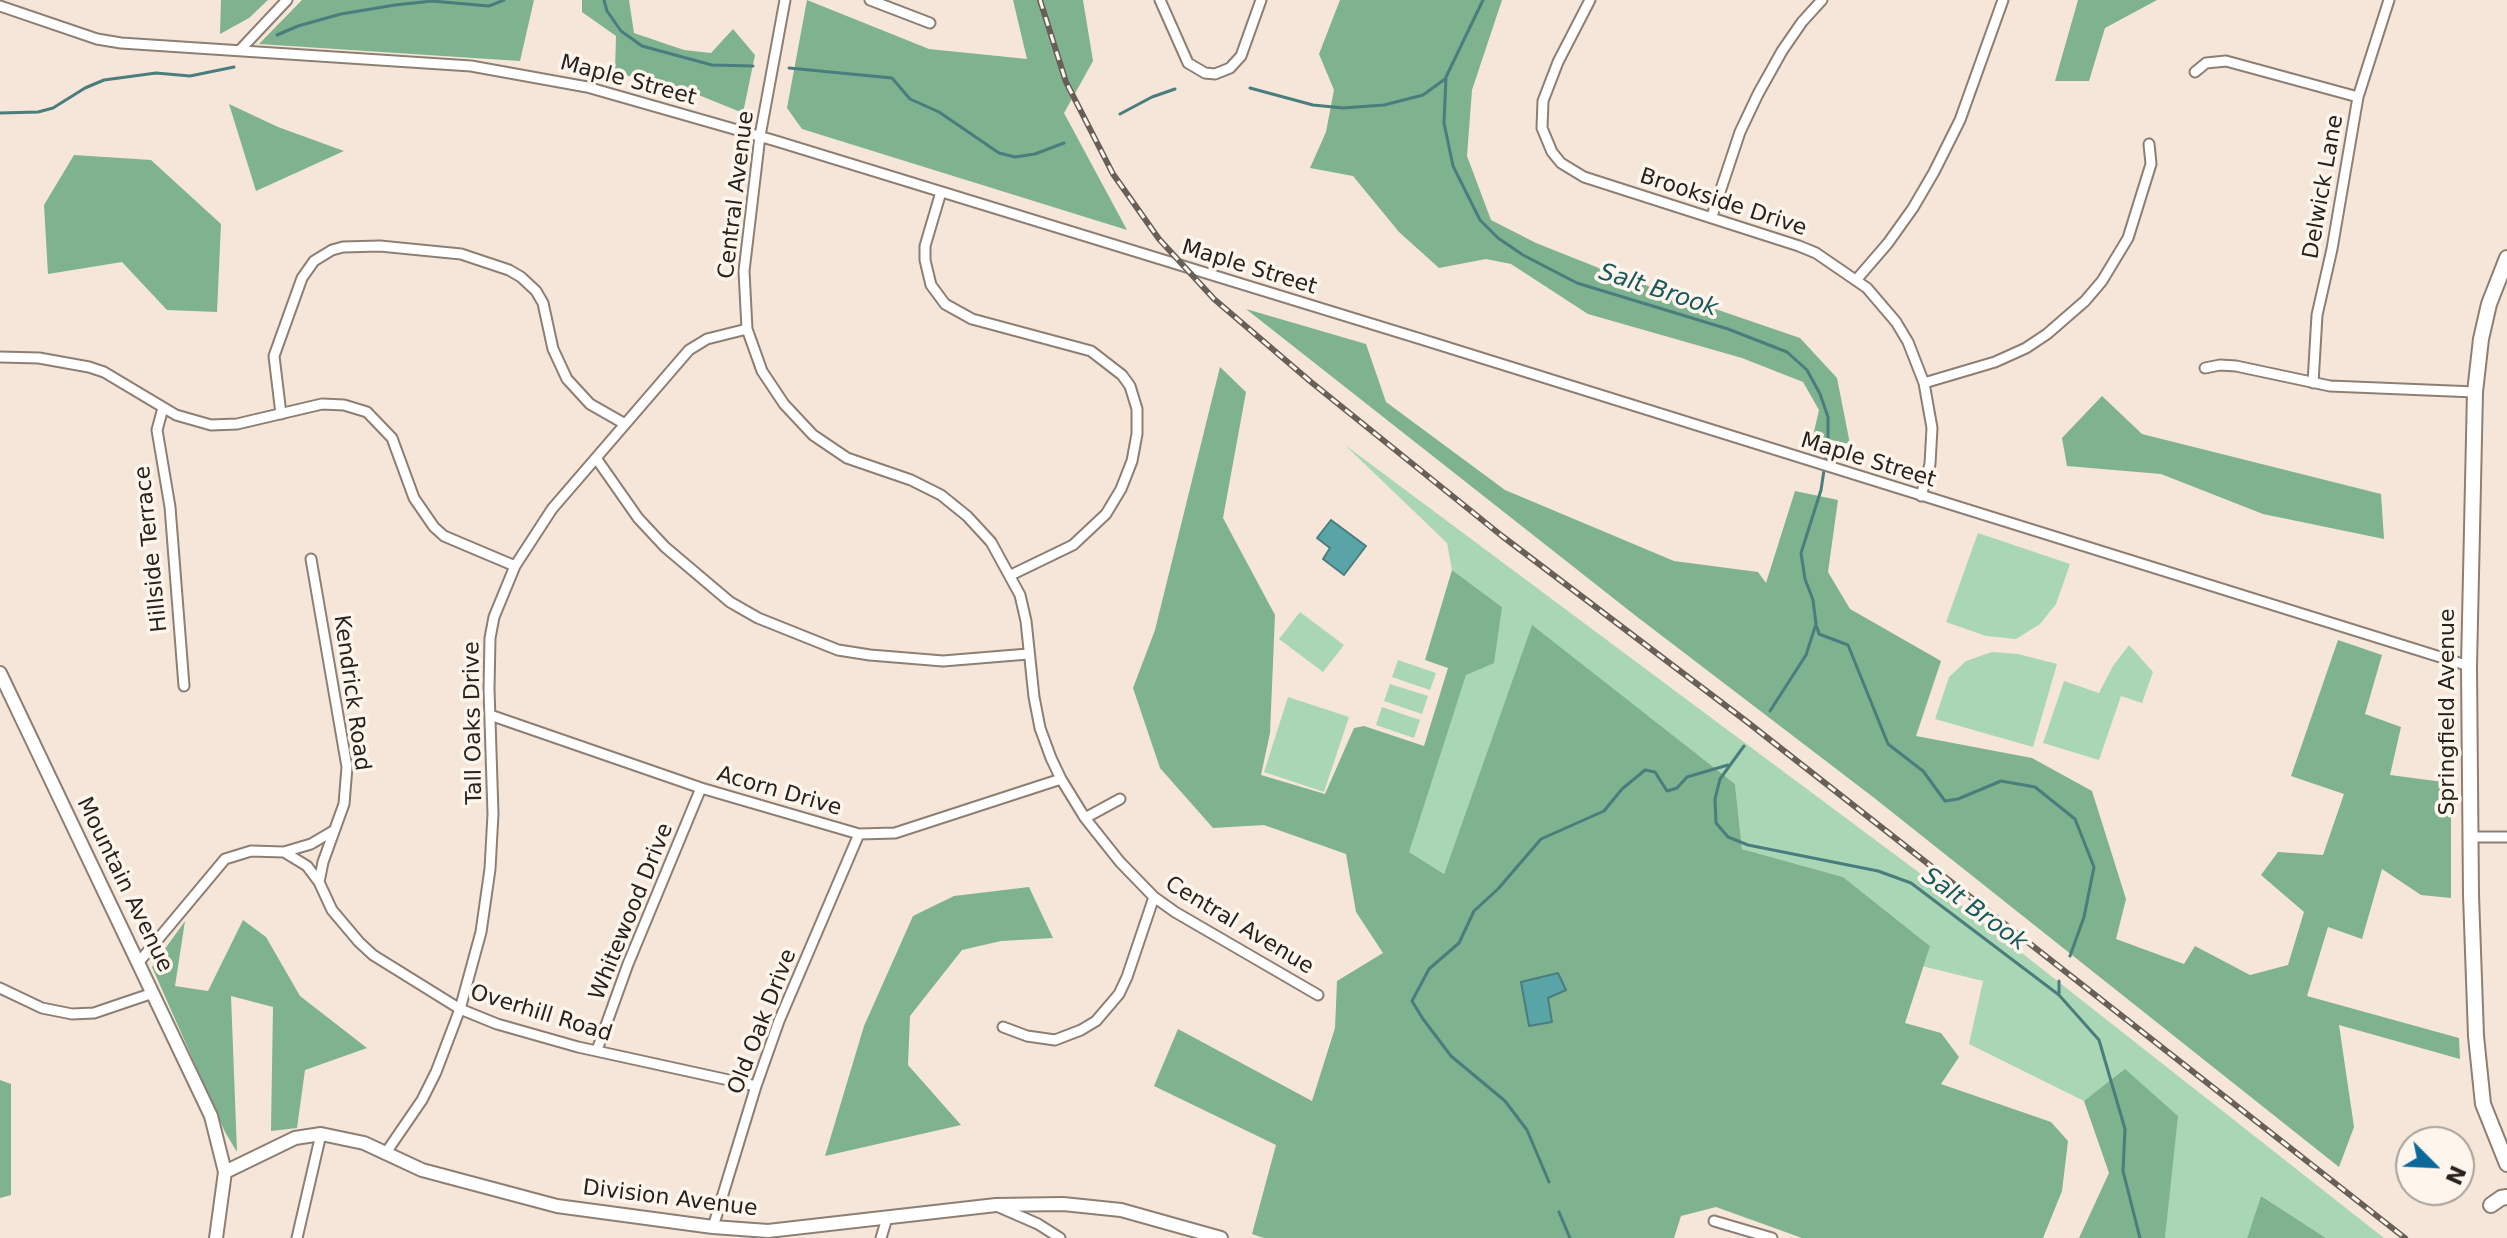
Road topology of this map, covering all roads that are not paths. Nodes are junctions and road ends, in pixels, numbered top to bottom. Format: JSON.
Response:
{"nodes":[{"id":1,"x":287,"y":0,"type":"edge"},
{"id":2,"x":785,"y":0,"type":"edge"},
{"id":3,"x":870,"y":0,"type":"edge"},
{"id":4,"x":1160,"y":0,"type":"edge"},
{"id":5,"x":1261,"y":0,"type":"edge"},
{"id":6,"x":1590,"y":0,"type":"edge"},
{"id":7,"x":1822,"y":0,"type":"edge"},
{"id":8,"x":2003,"y":0,"type":"edge"},
{"id":9,"x":2389,"y":0,"type":"edge"},
{"id":10,"x":0,"y":6,"type":"edge"},
{"id":11,"x":930,"y":23,"type":"dead end"},
{"id":12,"x":240,"y":50,"type":"junction"},
{"id":13,"x":2195,"y":72,"type":"dead end"},
{"id":14,"x":2358,"y":97,"type":"junction"},
{"id":15,"x":760,"y":136,"type":"junction"},
{"id":16,"x":2149,"y":144,"type":"dead end"},
{"id":17,"x":941,"y":192,"type":"junction"},
{"id":18,"x":1712,"y":216,"type":"junction"},
{"id":19,"x":2507,"y":258,"type":"edge"},
{"id":20,"x":1857,"y":279,"type":"junction"},
{"id":21,"x":747,"y":329,"type":"junction"},
{"id":22,"x":0,"y":357,"type":"edge"},
{"id":23,"x":2205,"y":368,"type":"dead end"},
{"id":24,"x":1924,"y":383,"type":"junction"},
{"id":25,"x":2313,"y":383,"type":"junction"},
{"id":26,"x":2475,"y":392,"type":"junction"},
{"id":27,"x":163,"y":408,"type":"junction"},
{"id":28,"x":281,"y":414,"type":"junction"},
{"id":29,"x":625,"y":424,"type":"junction"},
{"id":30,"x":596,"y":458,"type":"junction"},
{"id":31,"x":1921,"y":496,"type":"junction"},
{"id":32,"x":311,"y":559,"type":"dead end"},
{"id":33,"x":515,"y":566,"type":"junction"},
{"id":34,"x":1011,"y":575,"type":"junction"},
{"id":35,"x":1028,"y":654,"type":"junction"},
{"id":36,"x":2469,"y":666,"type":"junction"},
{"id":37,"x":0,"y":673,"type":"edge"},
{"id":38,"x":184,"y":686,"type":"dead end"},
{"id":39,"x":490,"y":715,"type":"junction"},
{"id":40,"x":1061,"y":779,"type":"junction"},
{"id":41,"x":701,"y":788,"type":"junction"},
{"id":42,"x":1120,"y":799,"type":"dead end"},
{"id":43,"x":1085,"y":818,"type":"junction"},
{"id":44,"x":333,"y":831,"type":"junction"},
{"id":45,"x":859,"y":834,"type":"junction"},
{"id":46,"x":2471,"y":837,"type":"junction"},
{"id":47,"x":2507,"y":837,"type":"edge"},
{"id":48,"x":284,"y":852,"type":"junction"},
{"id":49,"x":319,"y":882,"type":"junction"},
{"id":50,"x":1154,"y":897,"type":"junction"},
{"id":51,"x":139,"y":962,"type":"junction"},
{"id":52,"x":0,"y":988,"type":"edge"},
{"id":53,"x":153,"y":993,"type":"junction"},
{"id":54,"x":1318,"y":995,"type":"dead end"},
{"id":55,"x":460,"y":1009,"type":"junction"},
{"id":56,"x":1003,"y":1027,"type":"dead end"},
{"id":57,"x":597,"y":1050,"type":"junction"},
{"id":58,"x":756,"y":1086,"type":"junction"},
{"id":59,"x":321,"y":1134,"type":"junction"},
{"id":60,"x":385,"y":1154,"type":"junction"},
{"id":61,"x":2506,"y":1158,"type":"edge"},
{"id":62,"x":225,"y":1172,"type":"junction"},
{"id":63,"x":2507,"y":1197,"type":"edge"},
{"id":64,"x":996,"y":1205,"type":"junction"},
{"id":65,"x":2491,"y":1205,"type":"dead end"},
{"id":66,"x":887,"y":1218,"type":"junction"},
{"id":67,"x":1714,"y":1221,"type":"dead end"},
{"id":68,"x":713,"y":1227,"type":"junction"},
{"id":69,"x":216,"y":1238,"type":"edge"},
{"id":70,"x":297,"y":1238,"type":"edge"},
{"id":71,"x":881,"y":1238,"type":"edge"},
{"id":72,"x":1060,"y":1238,"type":"edge"},
{"id":73,"x":1221,"y":1238,"type":"edge"},
{"id":74,"x":1772,"y":1238,"type":"edge"}],
"edges":[{"from":1,"to":12,"type":"street"},
{"from":2,"to":15,"type":"street","name":"Central Avenue"},
{"from":3,"to":11,"type":"street"},
{"from":4,"to":5,"type":"street"},
{"from":6,"to":18,"type":"street","name":"Brookside Drive"},
{"from":7,"to":18,"type":"street"},
{"from":8,"to":20,"type":"street"},
{"from":9,"to":14,"type":"street","name":"Delwick Lane"},
{"from":10,"to":12,"type":"street","name":"Maple Street"},
{"from":12,"to":15,"type":"street","name":"Maple Street"},
{"from":13,"to":14,"type":"street"},
{"from":14,"to":25,"type":"street","name":"Delwick Lane"},
{"from":15,"to":17,"type":"street","name":"Maple Street"},
{"from":15,"to":21,"type":"street","name":"Central Avenue"},
{"from":16,"to":24,"type":"street"},
{"from":17,"to":31,"type":"street","name":"Maple Street"},
{"from":17,"to":34,"type":"street"},
{"from":18,"to":20,"type":"street","name":"Brookside Drive"},
{"from":19,"to":26,"type":"main road","name":"Springfield Avenue"},
{"from":20,"to":24,"type":"street","name":"Brookside Drive"},
{"from":21,"to":29,"type":"street","name":"Tall Oaks Drive"},
{"from":21,"to":34,"type":"street","name":"Central Avenue"},
{"from":22,"to":27,"type":"street"},
{"from":23,"to":25,"type":"street"},
{"from":24,"to":31,"type":"street","name":"Brookside Drive"},
{"from":25,"to":26,"type":"street"},
{"from":26,"to":36,"type":"main road","name":"Springfield Avenue"},
{"from":27,"to":28,"type":"street"},
{"from":27,"to":38,"type":"street","name":"Hillside Terrace"},
{"from":28,"to":29,"type":"street"},
{"from":28,"to":33,"type":"street"},
{"from":29,"to":30,"type":"street","name":"Tall Oaks Drive"},
{"from":30,"to":33,"type":"street","name":"Tall Oaks Drive"},
{"from":30,"to":35,"type":"street"},
{"from":31,"to":36,"type":"street","name":"Maple Street"},
{"from":32,"to":44,"type":"street","name":"Kendrick Road"},
{"from":33,"to":39,"type":"street","name":"Tall Oaks Drive"},
{"from":34,"to":35,"type":"street","name":"Central Avenue"},
{"from":35,"to":40,"type":"street","name":"Central Avenue"},
{"from":36,"to":46,"type":"main road","name":"Springfield Avenue"},
{"from":37,"to":51,"type":"street","name":"Mountain Avenue"},
{"from":39,"to":41,"type":"street","name":"Acorn Drive"},
{"from":39,"to":55,"type":"street","name":"Tall Oaks Drive"},
{"from":40,"to":43,"type":"street","name":"Central Avenue"},
{"from":40,"to":45,"type":"street","name":"Acorn Drive"},
{"from":41,"to":45,"type":"street","name":"Acorn Drive"},
{"from":41,"to":57,"type":"street","name":"Whitewood Drive"},
{"from":42,"to":43,"type":"street"},
{"from":43,"to":50,"type":"street","name":"Central Avenue"},
{"from":44,"to":48,"type":"street"},
{"from":44,"to":49,"type":"street","name":"Kendrick Road"},
{"from":45,"to":58,"type":"street","name":"Old Oak Drive"},
{"from":46,"to":47,"type":"street"},
{"from":46,"to":61,"type":"main road","name":"Springfield Avenue"},
{"from":48,"to":49,"type":"street","name":"Overhill Road"},
{"from":48,"to":51,"type":"street"},
{"from":49,"to":55,"type":"street","name":"Overhill Road"},
{"from":50,"to":54,"type":"street","name":"Central Avenue"},
{"from":50,"to":56,"type":"street"},
{"from":51,"to":53,"type":"street","name":"Mountain Avenue"},
{"from":52,"to":53,"type":"street"},
{"from":53,"to":62,"type":"street","name":"Mountain Avenue"},
{"from":55,"to":57,"type":"street","name":"Overhill Road"},
{"from":55,"to":60,"type":"street","name":"Tall Oaks Drive"},
{"from":57,"to":58,"type":"street","name":"Overhill Road"},
{"from":58,"to":68,"type":"street","name":"Old Oak Drive"},
{"from":59,"to":60,"type":"street","name":"Division Avenue"},
{"from":59,"to":62,"type":"street","name":"Division Avenue"},
{"from":59,"to":70,"type":"street"},
{"from":60,"to":68,"type":"street","name":"Division Avenue"},
{"from":62,"to":69,"type":"street"},
{"from":63,"to":65,"type":"main road"},
{"from":64,"to":66,"type":"street","name":"Division Avenue"},
{"from":64,"to":72,"type":"street"},
{"from":64,"to":73,"type":"street","name":"Division Avenue"},
{"from":66,"to":68,"type":"street","name":"Division Avenue"},
{"from":66,"to":71,"type":"street"},
{"from":67,"to":74,"type":"street"}]}
